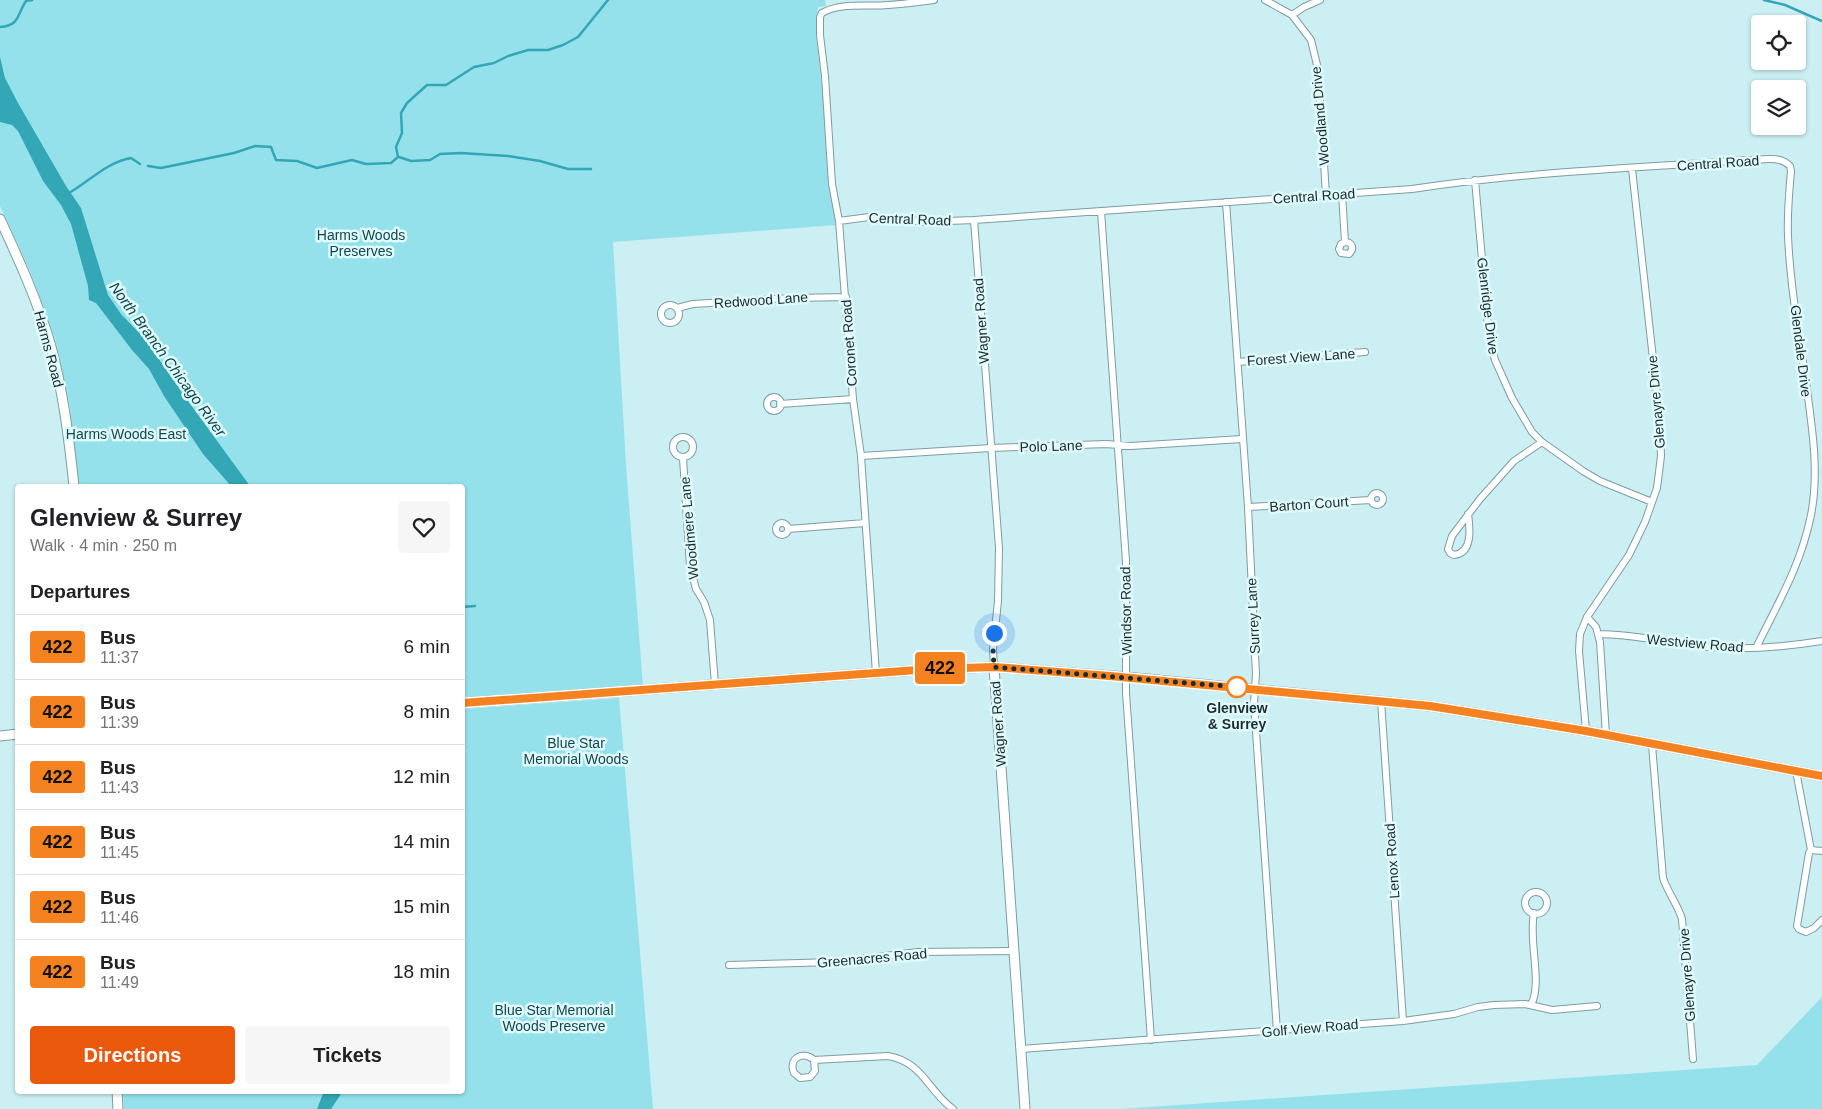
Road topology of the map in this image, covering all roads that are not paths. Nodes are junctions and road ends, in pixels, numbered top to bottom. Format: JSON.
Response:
{"nodes":[{"id":1,"x":934,"y":0,"type":"edge"},
{"id":2,"x":1265,"y":0,"type":"edge"},
{"id":3,"x":1320,"y":0,"type":"edge"},
{"id":4,"x":890,"y":3,"type":"edge"},
{"id":5,"x":1292,"y":15,"type":"junction"},
{"id":6,"x":1788,"y":163,"type":"joint"},
{"id":7,"x":1632,"y":168,"type":"junction"},
{"id":8,"x":1475,"y":180,"type":"junction"},
{"id":9,"x":1342,"y":194,"type":"junction"},
{"id":10,"x":1326,"y":195,"type":"junction"},
{"id":11,"x":1226,"y":202,"type":"junction"},
{"id":12,"x":1101,"y":211,"type":"junction"},
{"id":13,"x":0,"y":219,"type":"edge"},
{"id":14,"x":974,"y":220,"type":"junction"},
{"id":15,"x":840,"y":221,"type":"junction"},
{"id":16,"x":1345,"y":242,"type":"dead end"},
{"id":17,"x":846,"y":297,"type":"junction"},
{"id":18,"x":677,"y":308,"type":"dead end"},
{"id":19,"x":1365,"y":352,"type":"dead end"},
{"id":20,"x":1238,"y":362,"type":"junction"},
{"id":21,"x":853,"y":399,"type":"junction"},
{"id":22,"x":780,"y":404,"type":"dead end"},
{"id":23,"x":1242,"y":439,"type":"junction"},
{"id":24,"x":1542,"y":442,"type":"junction"},
{"id":25,"x":1118,"y":445,"type":"junction"},
{"id":26,"x":990,"y":448,"type":"junction"},
{"id":27,"x":861,"y":456,"type":"junction"},
{"id":28,"x":683,"y":458,"type":"dead end"},
{"id":29,"x":74,"y":484,"type":"edge"},
{"id":30,"x":1371,"y":500,"type":"dead end"},
{"id":31,"x":1652,"y":502,"type":"junction"},
{"id":32,"x":1248,"y":508,"type":"junction"},
{"id":33,"x":1468,"y":514,"type":"junction"},
{"id":34,"x":865,"y":524,"type":"junction"},
{"id":35,"x":788,"y":529,"type":"dead end"},
{"id":36,"x":1587,"y":617,"type":"junction"},
{"id":37,"x":1598,"y":634,"type":"junction"},
{"id":38,"x":1822,"y":641,"type":"edge"},
{"id":39,"x":1756,"y":648,"type":"junction"},
{"id":40,"x":994,"y":667,"type":"junction"},
{"id":41,"x":876,"y":673,"type":"junction"},
{"id":42,"x":1126,"y":677,"type":"junction"},
{"id":43,"x":715,"y":685,"type":"junction"},
{"id":44,"x":1255,"y":689,"type":"junction"},
{"id":45,"x":1381,"y":701,"type":"junction"},
{"id":46,"x":465,"y":703,"type":"edge"},
{"id":47,"x":1586,"y":731,"type":"junction"},
{"id":48,"x":15,"y":734,"type":"edge"},
{"id":49,"x":1606,"y":735,"type":"junction"},
{"id":50,"x":0,"y":736,"type":"edge"},
{"id":51,"x":1652,"y":745,"type":"junction"},
{"id":52,"x":1796,"y":771,"type":"junction"},
{"id":53,"x":1822,"y":776,"type":"edge"},
{"id":54,"x":1811,"y":850,"type":"junction"},
{"id":55,"x":1822,"y":851,"type":"edge"},
{"id":56,"x":1534,"y":914,"type":"dead end"},
{"id":57,"x":1822,"y":920,"type":"edge"},
{"id":58,"x":1014,"y":951,"type":"junction"},
{"id":59,"x":729,"y":965,"type":"dead end"},
{"id":60,"x":1532,"y":1006,"type":"junction"},
{"id":61,"x":1597,"y":1006,"type":"dead end"},
{"id":62,"x":1403,"y":1021,"type":"junction"},
{"id":63,"x":1276,"y":1031,"type":"junction"},
{"id":64,"x":1151,"y":1040,"type":"junction"},
{"id":65,"x":1021,"y":1049,"type":"junction"},
{"id":66,"x":1693,"y":1059,"type":"dead end"},
{"id":67,"x":814,"y":1060,"type":"dead end"},
{"id":68,"x":117,"y":1094,"type":"edge"},
{"id":69,"x":118,"y":1109,"type":"edge"},
{"id":70,"x":953,"y":1109,"type":"edge"},
{"id":71,"x":1025,"y":1109,"type":"edge"}],
"edges":[{"from":1,"to":4,"type":"street"},
{"from":2,"to":5,"type":"street","name":"Woodland Drive"},
{"from":3,"to":5,"type":"street"},
{"from":4,"to":15,"type":"street","name":"Coronet Road"},
{"from":5,"to":10,"type":"street","name":"Woodland Drive"},
{"from":6,"to":7,"type":"street","name":"Central Road"},
{"from":6,"to":39,"type":"street","name":"Glendale Drive"},
{"from":7,"to":8,"type":"street","name":"Central Road"},
{"from":7,"to":31,"type":"street","name":"Glenayre Drive"},
{"from":8,"to":9,"type":"street","name":"Central Road"},
{"from":8,"to":24,"type":"street","name":"Glenridge Drive"},
{"from":9,"to":10,"type":"street","name":"Central Road"},
{"from":9,"to":16,"type":"street"},
{"from":10,"to":11,"type":"street","name":"Central Road"},
{"from":11,"to":12,"type":"street","name":"Central Road"},
{"from":11,"to":20,"type":"street","name":"Surrey Lane"},
{"from":12,"to":14,"type":"street","name":"Central Road"},
{"from":12,"to":25,"type":"street","name":"Windsor Road"},
{"from":13,"to":29,"type":"main road","name":"Harms Road"},
{"from":14,"to":15,"type":"street","name":"Central Road"},
{"from":14,"to":26,"type":"street","name":"Wagner Road"},
{"from":15,"to":17,"type":"street","name":"Coronet Road"},
{"from":17,"to":18,"type":"street","name":"Redwood Lane"},
{"from":17,"to":21,"type":"street","name":"Coronet Road"},
{"from":19,"to":20,"type":"street","name":"Forest View Lane"},
{"from":20,"to":23,"type":"street","name":"Surrey Lane"},
{"from":21,"to":22,"type":"street"},
{"from":21,"to":27,"type":"street","name":"Coronet Road"},
{"from":23,"to":25,"type":"street","name":"Polo Lane"},
{"from":23,"to":32,"type":"street","name":"Surrey Lane"},
{"from":24,"to":31,"type":"street","name":"Glenridge Drive"},
{"from":24,"to":33,"type":"street"},
{"from":25,"to":26,"type":"street","name":"Polo Lane"},
{"from":25,"to":42,"type":"street","name":"Windsor Road"},
{"from":26,"to":27,"type":"street","name":"Polo Lane"},
{"from":26,"to":40,"type":"street","name":"Wagner Road"},
{"from":27,"to":34,"type":"street","name":"Coronet Road"},
{"from":28,"to":43,"type":"street","name":"Woodmere Lane"},
{"from":30,"to":32,"type":"street","name":"Barton Court"},
{"from":31,"to":36,"type":"street","name":"Glenayre Drive"},
{"from":32,"to":44,"type":"street","name":"Surrey Lane"},
{"from":33,"to":33,"type":"street"},
{"from":34,"to":35,"type":"street"},
{"from":34,"to":41,"type":"street","name":"Coronet Road"},
{"from":36,"to":37,"type":"street"},
{"from":36,"to":47,"type":"street","name":"Glenayre Drive"},
{"from":37,"to":39,"type":"street","name":"Westview Road"},
{"from":37,"to":49,"type":"street"},
{"from":38,"to":39,"type":"street","name":"Westview Road"},
{"from":40,"to":41,"type":"main road"},
{"from":40,"to":42,"type":"main road"},
{"from":40,"to":58,"type":"main road","name":"Wagner Road"},
{"from":41,"to":43,"type":"main road"},
{"from":42,"to":44,"type":"main road"},
{"from":42,"to":64,"type":"street","name":"Windsor Road"},
{"from":43,"to":46,"type":"main road"},
{"from":44,"to":45,"type":"main road"},
{"from":44,"to":63,"type":"street","name":"Surrey Lane"},
{"from":45,"to":47,"type":"main road"},
{"from":45,"to":62,"type":"street","name":"Lenox Road"},
{"from":47,"to":49,"type":"main road"},
{"from":48,"to":50,"type":"main road"},
{"from":49,"to":51,"type":"main road"},
{"from":51,"to":52,"type":"main road"},
{"from":51,"to":66,"type":"street","name":"Glenayre Drive"},
{"from":52,"to":53,"type":"main road"},
{"from":52,"to":54,"type":"street"},
{"from":54,"to":55,"type":"street"},
{"from":54,"to":57,"type":"street"},
{"from":56,"to":60,"type":"street"},
{"from":58,"to":59,"type":"street","name":"Greenacres Road"},
{"from":58,"to":65,"type":"main road","name":"Wagner Road"},
{"from":60,"to":61,"type":"street","name":"Golf View Road"},
{"from":60,"to":62,"type":"street","name":"Golf View Road"},
{"from":62,"to":63,"type":"street","name":"Golf View Road"},
{"from":63,"to":64,"type":"street","name":"Golf View Road"},
{"from":64,"to":65,"type":"street","name":"Golf View Road"},
{"from":65,"to":71,"type":"main road","name":"Wagner Road"},
{"from":67,"to":70,"type":"street"},
{"from":68,"to":69,"type":"main road"}]}
